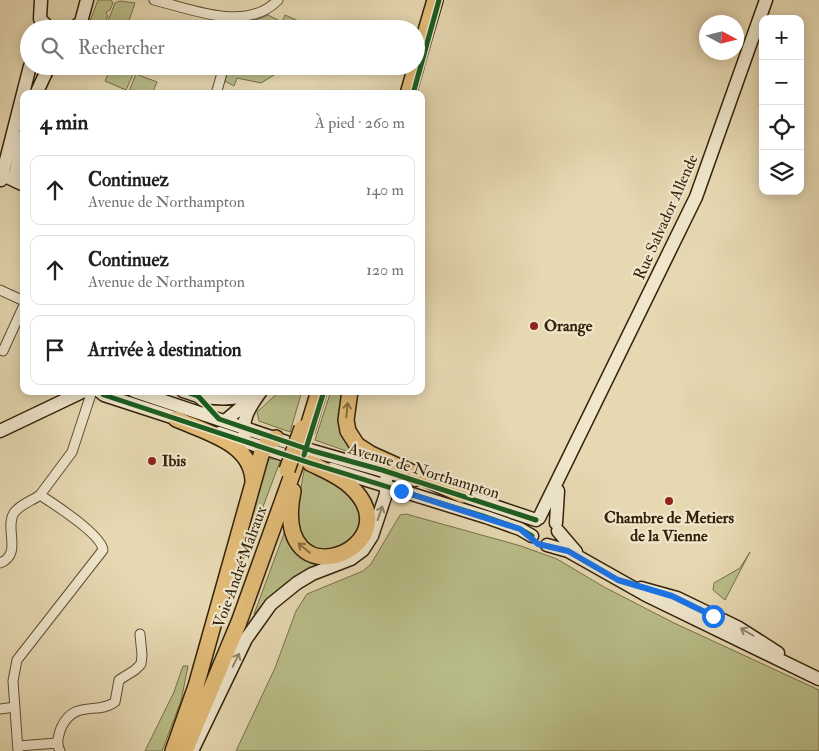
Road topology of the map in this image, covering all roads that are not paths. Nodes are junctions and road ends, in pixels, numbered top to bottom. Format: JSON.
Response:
{"nodes":[{"id":1,"x":41,"y":0,"type":"edge"},
{"id":2,"x":154,"y":0,"type":"edge"},
{"id":3,"x":278,"y":0,"type":"edge"},
{"id":4,"x":428,"y":0,"type":"edge"},
{"id":5,"x":434,"y":0,"type":"edge"},
{"id":6,"x":766,"y":0,"type":"edge"},
{"id":7,"x":88,"y":2,"type":"edge"},
{"id":8,"x":235,"y":18,"type":"joint"},
{"id":9,"x":42,"y":20,"type":"edge"},
{"id":10,"x":82,"y":20,"type":"edge"},
{"id":11,"x":422,"y":20,"type":"edge"},
{"id":12,"x":425,"y":33,"type":"edge"},
{"id":13,"x":28,"y":75,"type":"edge"},
{"id":14,"x":45,"y":75,"type":"edge"},
{"id":15,"x":221,"y":75,"type":"edge"},
{"id":16,"x":407,"y":75,"type":"edge"},
{"id":17,"x":413,"y":75,"type":"edge"},
{"id":18,"x":26,"y":90,"type":"edge"},
{"id":19,"x":38,"y":90,"type":"edge"},
{"id":20,"x":217,"y":90,"type":"edge"},
{"id":21,"x":403,"y":90,"type":"edge"},
{"id":22,"x":409,"y":90,"type":"edge"},
{"id":23,"x":20,"y":120,"type":"edge"},
{"id":24,"x":20,"y":147,"type":"edge"},
{"id":25,"x":9,"y":179,"type":"edge"},
{"id":26,"x":20,"y":187,"type":"edge"},
{"id":27,"x":0,"y":290,"type":"edge"},
{"id":28,"x":20,"y":299,"type":"edge"},
{"id":29,"x":20,"y":315,"type":"edge"},
{"id":30,"x":3,"y":352,"type":"dead end"},
{"id":31,"x":76,"y":395,"type":"edge"},
{"id":32,"x":91,"y":395,"type":"edge"},
{"id":33,"x":103,"y":395,"type":"edge"},
{"id":34,"x":146,"y":395,"type":"edge"},
{"id":35,"x":195,"y":395,"type":"edge"},
{"id":36,"x":250,"y":395,"type":"edge"},
{"id":37,"x":257,"y":395,"type":"edge"},
{"id":38,"x":259,"y":395,"type":"edge"},
{"id":39,"x":312,"y":395,"type":"edge"},
{"id":40,"x":318,"y":395,"type":"edge"},
{"id":41,"x":349,"y":395,"type":"edge"},
{"id":42,"x":198,"y":396,"type":"junction"},
{"id":43,"x":176,"y":418,"type":"junction"},
{"id":44,"x":222,"y":420,"type":"junction"},
{"id":45,"x":244,"y":427,"type":"junction"},
{"id":46,"x":304,"y":429,"type":"junction"},
{"id":47,"x":0,"y":431,"type":"edge"},
{"id":48,"x":276,"y":438,"type":"junction"},
{"id":49,"x":578,"y":440,"type":"junction"},
{"id":50,"x":247,"y":442,"type":"junction"},
{"id":51,"x":264,"y":448,"type":"junction"},
{"id":52,"x":297,"y":468,"type":"junction"},
{"id":53,"x":382,"y":470,"type":"junction"},
{"id":54,"x":253,"y":484,"type":"junction"},
{"id":55,"x":388,"y":486,"type":"junction"},
{"id":56,"x":40,"y":495,"type":"junction"},
{"id":57,"x":462,"y":495,"type":"junction"},
{"id":58,"x":520,"y":515,"type":"junction"},
{"id":59,"x":538,"y":519,"type":"junction"},
{"id":60,"x":557,"y":527,"type":"junction"},
{"id":61,"x":532,"y":536,"type":"junction"},
{"id":62,"x":547,"y":545,"type":"junction"},
{"id":63,"x":585,"y":560,"type":"junction"},
{"id":64,"x":0,"y":563,"type":"edge"},
{"id":65,"x":618,"y":580,"type":"junction"},
{"id":66,"x":722,"y":625,"type":"junction"},
{"id":67,"x":140,"y":634,"type":"dead end"},
{"id":68,"x":819,"y":674,"type":"edge"},
{"id":69,"x":819,"y":679,"type":"edge"},
{"id":70,"x":15,"y":707,"type":"junction"},
{"id":71,"x":0,"y":709,"type":"edge"},
{"id":72,"x":58,"y":747,"type":"edge"},
{"id":73,"x":18,"y":749,"type":"edge"},
{"id":74,"x":173,"y":751,"type":"edge"},
{"id":75,"x":181,"y":751,"type":"edge"},
{"id":76,"x":185,"y":751,"type":"edge"},
{"id":77,"x":192,"y":751,"type":"edge"}],
"edges":[{"from":1,"to":9,"type":"street"},
{"from":2,"to":8,"type":"street"},
{"from":3,"to":8,"type":"street"},
{"from":4,"to":11,"type":"main road"},
{"from":5,"to":12,"type":"main road"},
{"from":6,"to":49,"type":"street","name":"Rue Salvador Allende"},
{"from":7,"to":10,"type":"street"},
{"from":13,"to":18,"type":"street"},
{"from":14,"to":19,"type":"street"},
{"from":15,"to":20,"type":"street"},
{"from":16,"to":21,"type":"main road"},
{"from":17,"to":22,"type":"main road"},
{"from":23,"to":25,"type":"street"},
{"from":24,"to":25,"type":"street"},
{"from":25,"to":26,"type":"street"},
{"from":27,"to":28,"type":"street"},
{"from":29,"to":30,"type":"street"},
{"from":31,"to":47,"type":"street"},
{"from":32,"to":56,"type":"street"},
{"from":33,"to":43,"type":"street","name":"Avenue de Northampton"},
{"from":34,"to":44,"type":"street","name":"Avenue de Northampton"},
{"from":35,"to":42,"type":"street"},
{"from":36,"to":42,"type":"street"},
{"from":37,"to":44,"type":"street"},
{"from":38,"to":45,"type":"street"},
{"from":39,"to":46,"type":"main road","name":"Voie André Malraux"},
{"from":40,"to":46,"type":"main road","name":"Voie André Malraux"},
{"from":57,"to":41,"type":"main road","one_way":true},
{"from":42,"to":44,"type":"street"},
{"from":43,"to":50,"type":"street","name":"Avenue de Northampton"},
{"from":43,"to":54,"type":"main road"},
{"from":44,"to":45,"type":"street","name":"Avenue de Northampton"},
{"from":45,"to":48,"type":"street","name":"Avenue de Northampton"},
{"from":45,"to":50,"type":"street"},
{"from":46,"to":52,"type":"main road","name":"Voie André Malraux","bridge":true},
{"from":48,"to":51,"type":"main road"},
{"from":48,"to":53,"type":"street","name":"Avenue de Northampton"},
{"from":49,"to":58,"type":"street","name":"Rue Salvador Allende"},
{"from":49,"to":59,"type":"street","name":"Rue Salvador Allende"},
{"from":49,"to":60,"type":"street","name":"Rue Salvador Allende"},
{"from":50,"to":51,"type":"street","name":"Avenue de Northampton"},
{"from":51,"to":52,"type":"street","name":"Avenue de Northampton"},
{"from":51,"to":54,"type":"main road"},
{"from":52,"to":52,"type":"main road","one_way":true},
{"from":52,"to":55,"type":"street","name":"Avenue de Northampton"},
{"from":52,"to":75,"type":"main road","name":"Voie André Malraux"},
{"from":52,"to":76,"type":"main road","name":"Voie André Malraux"},
{"from":53,"to":55,"type":"street"},
{"from":53,"to":57,"type":"street","name":"Avenue de Northampton"},
{"from":54,"to":74,"type":"main road"},
{"from":55,"to":61,"type":"street","name":"Avenue de Northampton"},
{"from":77,"to":55,"type":"street","one_way":true},
{"from":56,"to":64,"type":"street"},
{"from":56,"to":70,"type":"street"},
{"from":57,"to":58,"type":"street","name":"Avenue de Northampton"},
{"from":58,"to":59,"type":"street","name":"Avenue de Northampton"},
{"from":59,"to":60,"type":"street"},
{"from":59,"to":61,"type":"street"},
{"from":60,"to":62,"type":"street"},
{"from":60,"to":63,"type":"street"},
{"from":61,"to":62,"type":"street"},
{"from":62,"to":63,"type":"street"},
{"from":63,"to":65,"type":"street"},
{"from":65,"to":66,"type":"street"},
{"from":65,"to":66,"type":"street"},
{"from":68,"to":66,"type":"street","one_way":true},
{"from":66,"to":69,"type":"street"},
{"from":67,"to":72,"type":"street"},
{"from":70,"to":71,"type":"street"},
{"from":70,"to":73,"type":"street"},
{"from":72,"to":73,"type":"street"}]}
